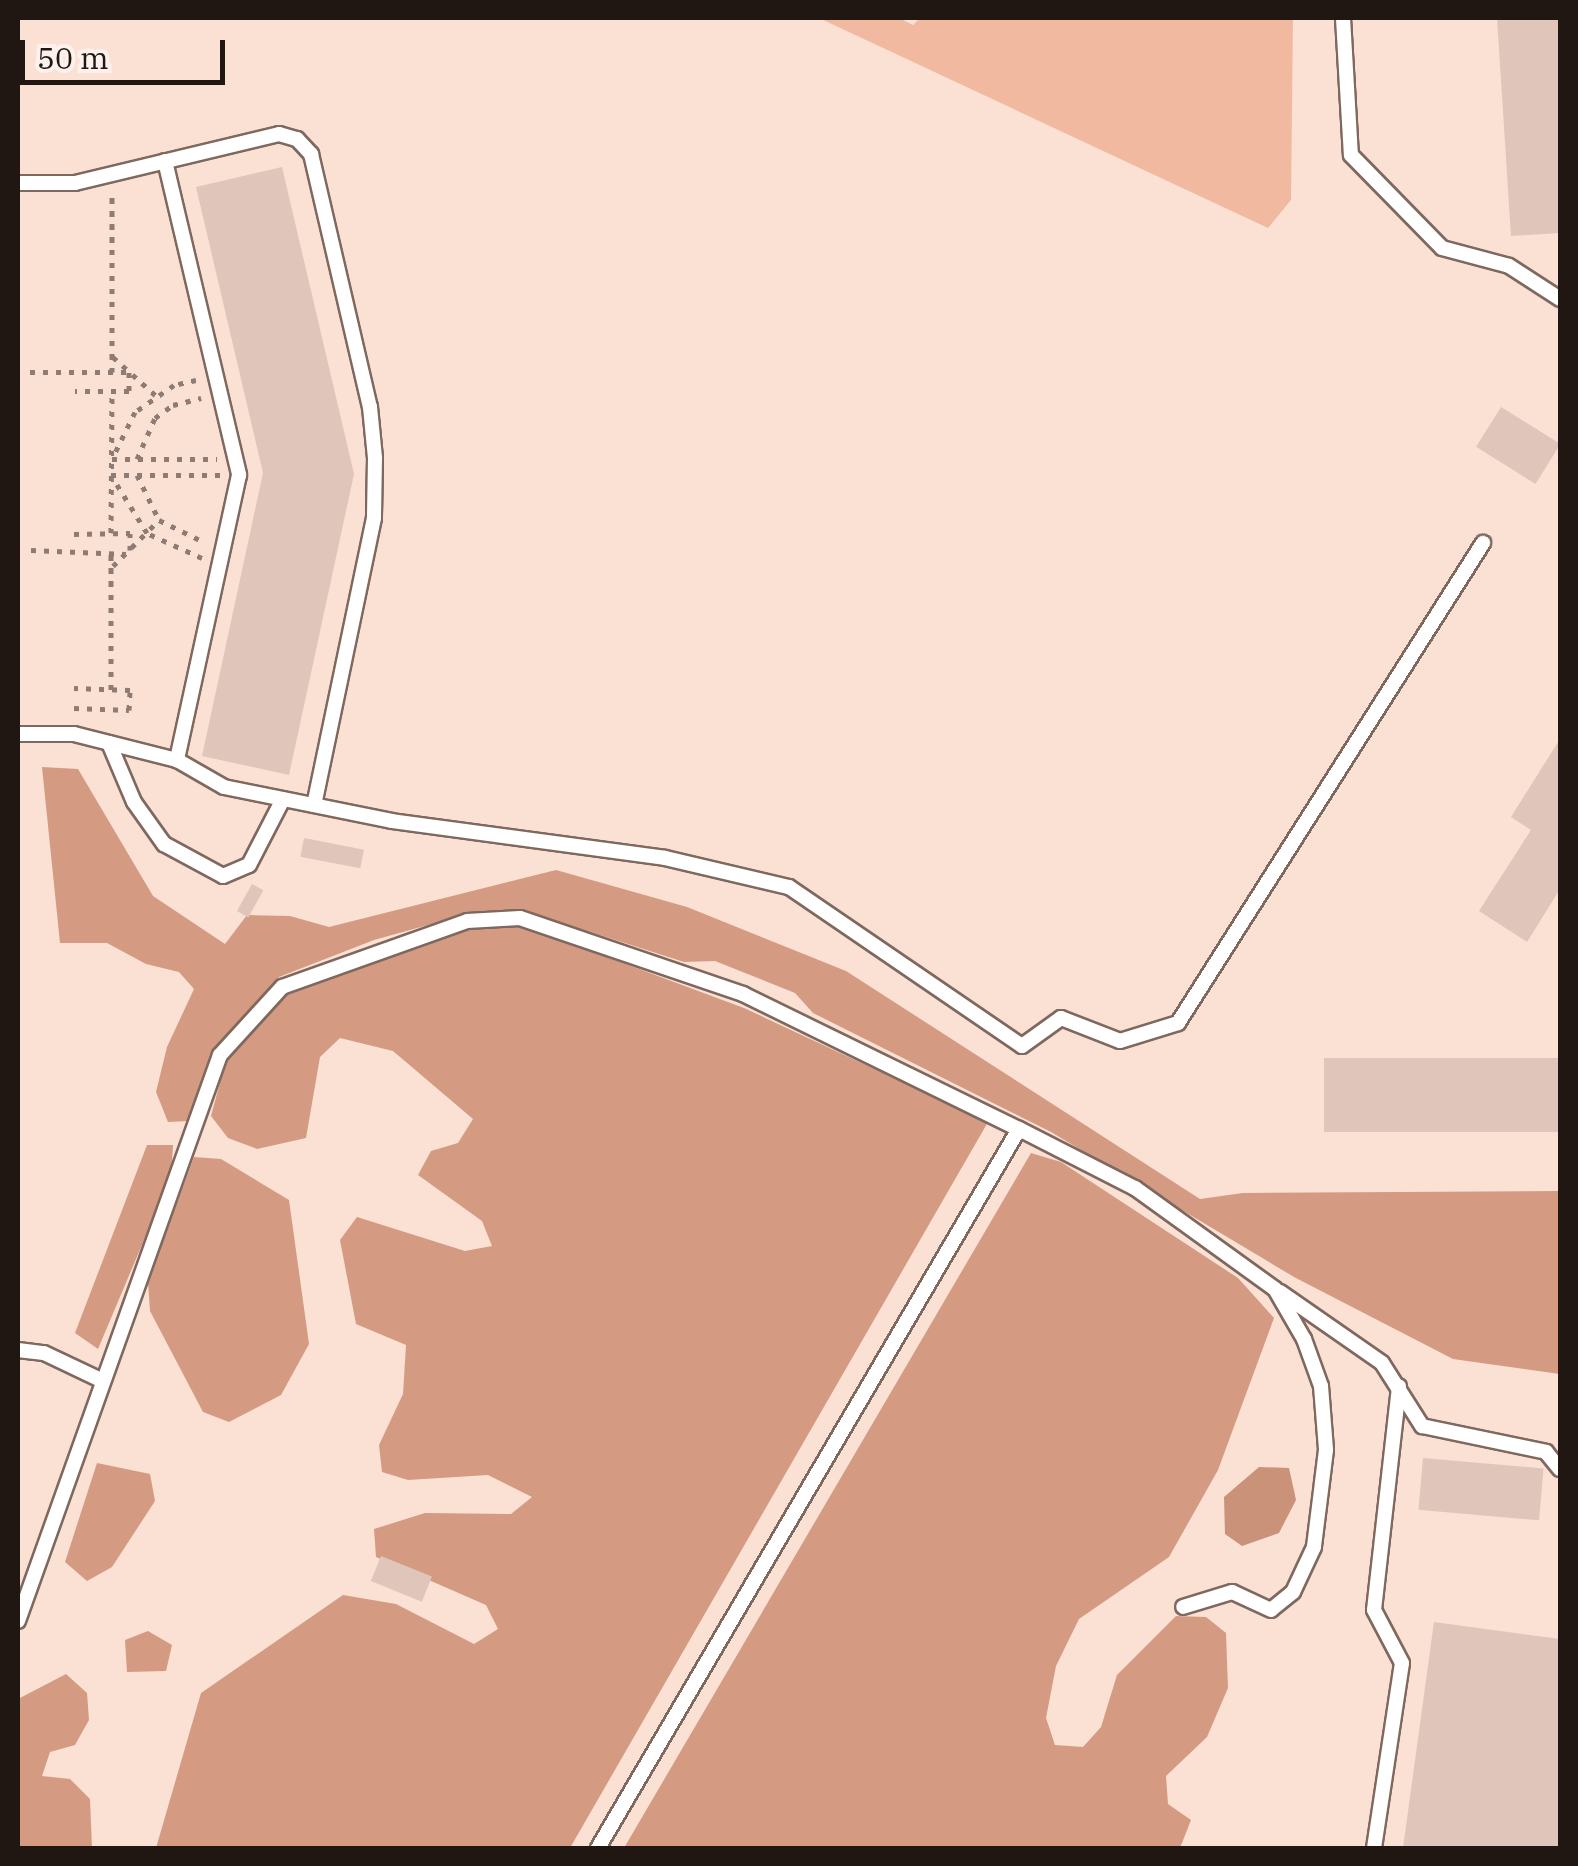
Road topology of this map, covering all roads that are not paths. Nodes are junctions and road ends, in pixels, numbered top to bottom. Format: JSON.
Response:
{"nodes":[{"id":1,"x":1343,"y":18,"type":"edge"},
{"id":2,"x":165,"y":161,"type":"junction"},
{"id":3,"x":18,"y":183,"type":"edge"},
{"id":4,"x":1560,"y":298,"type":"edge"},
{"id":5,"x":1483,"y":544,"type":"dead end"},
{"id":6,"x":18,"y":734,"type":"edge"},
{"id":7,"x":109,"y":743,"type":"junction"},
{"id":8,"x":177,"y":760,"type":"junction"},
{"id":9,"x":283,"y":799,"type":"junction"},
{"id":10,"x":314,"y":806,"type":"junction"},
{"id":11,"x":1019,"y":1129,"type":"junction"},
{"id":12,"x":1275,"y":1288,"type":"junction"},
{"id":13,"x":18,"y":1350,"type":"edge"},
{"id":14,"x":103,"y":1381,"type":"junction"},
{"id":15,"x":1399,"y":1386,"type":"junction"},
{"id":16,"x":1560,"y":1469,"type":"edge"},
{"id":17,"x":1184,"y":1607,"type":"dead end"},
{"id":18,"x":18,"y":1621,"type":"edge"},
{"id":19,"x":598,"y":1848,"type":"edge"},
{"id":20,"x":1374,"y":1848,"type":"edge"}],
"edges":[{"from":1,"to":4,"type":"lane"},
{"from":2,"to":3,"type":"lane"},
{"from":2,"to":8,"type":"lane"},
{"from":2,"to":10,"type":"lane"},
{"from":5,"to":10,"type":"lane"},
{"from":6,"to":7,"type":"lane"},
{"from":7,"to":8,"type":"lane"},
{"from":7,"to":9,"type":"lane"},
{"from":8,"to":9,"type":"lane"},
{"from":9,"to":10,"type":"lane"},
{"from":11,"to":12,"type":"lane"},
{"from":11,"to":14,"type":"lane"},
{"from":11,"to":19,"type":"lane"},
{"from":12,"to":15,"type":"lane"},
{"from":12,"to":17,"type":"lane"},
{"from":13,"to":14,"type":"lane"},
{"from":14,"to":18,"type":"lane"},
{"from":15,"to":16,"type":"lane"},
{"from":15,"to":20,"type":"lane"}]}
